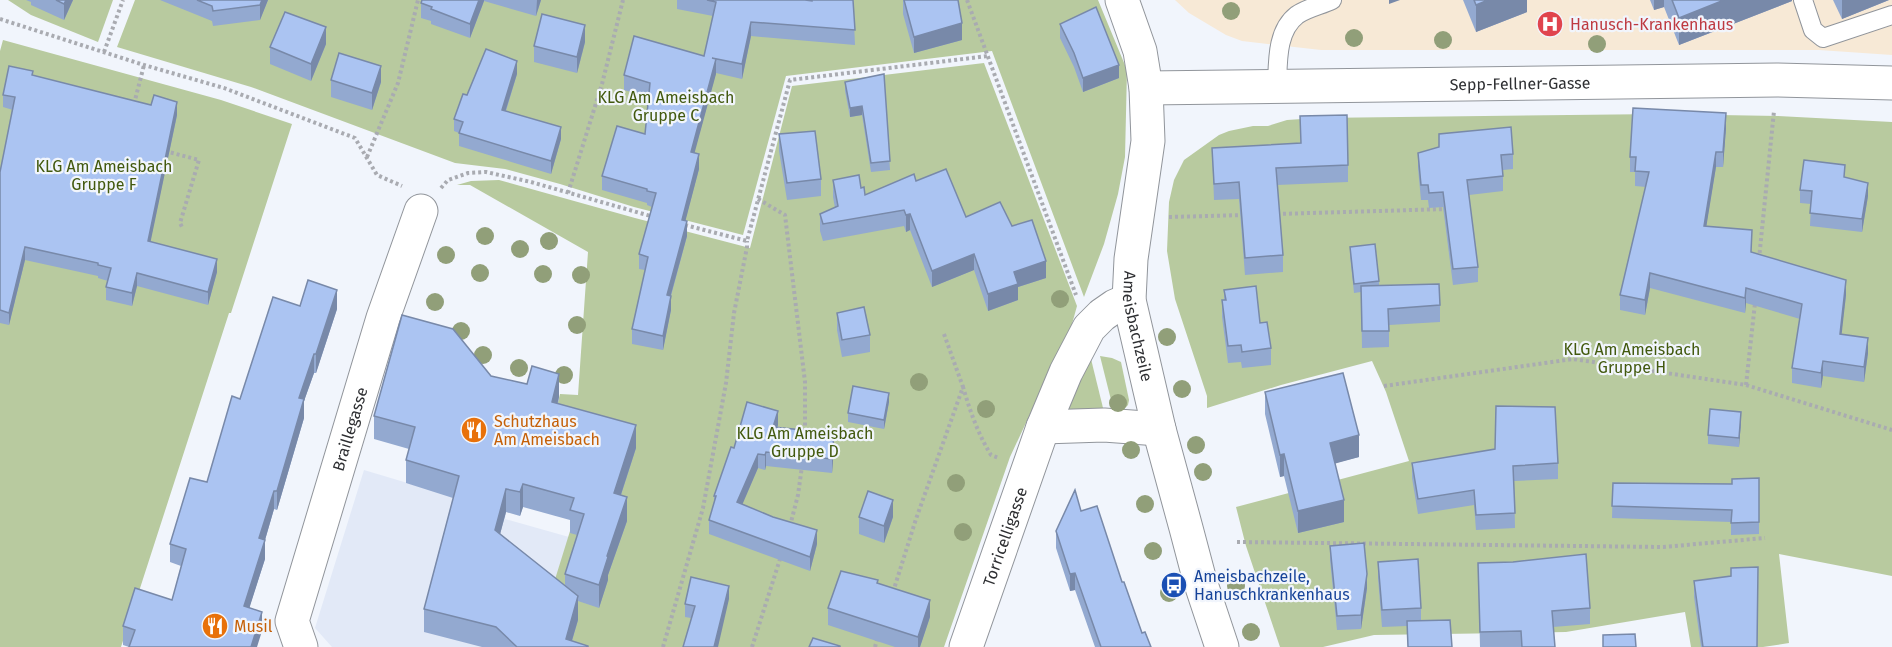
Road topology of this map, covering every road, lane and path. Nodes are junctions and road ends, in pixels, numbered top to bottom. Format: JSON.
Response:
{"nodes":[{"id":1,"x":123,"y":0,"type":"edge"},
{"id":2,"x":418,"y":0,"type":"edge"},
{"id":3,"x":623,"y":0,"type":"edge"},
{"id":4,"x":967,"y":0,"type":"edge"},
{"id":5,"x":1122,"y":0,"type":"edge"},
{"id":6,"x":1332,"y":0,"type":"edge"},
{"id":7,"x":1803,"y":0,"type":"edge"},
{"id":8,"x":1892,"y":15,"type":"edge"},
{"id":9,"x":0,"y":19,"type":"edge"},
{"id":10,"x":104,"y":52,"type":"junction"},
{"id":11,"x":988,"y":57,"type":"junction"},
{"id":12,"x":144,"y":65,"type":"junction"},
{"id":13,"x":1777,"y":80,"type":"junction"},
{"id":14,"x":1892,"y":82,"type":"edge"},
{"id":15,"x":1276,"y":86,"type":"junction"},
{"id":16,"x":1146,"y":88,"type":"junction"},
{"id":17,"x":133,"y":109,"type":"edge"},
{"id":18,"x":156,"y":149,"type":"edge"},
{"id":19,"x":367,"y":158,"type":"junction"},
{"id":20,"x":568,"y":193,"type":"junction"},
{"id":21,"x":758,"y":199,"type":"junction"},
{"id":22,"x":1454,"y":209,"type":"edge"},
{"id":23,"x":421,"y":211,"type":"junction"},
{"id":24,"x":1270,"y":214,"type":"edge"},
{"id":25,"x":1247,"y":215,"type":"edge"},
{"id":26,"x":1160,"y":217,"type":"dead end"},
{"id":27,"x":657,"y":218,"type":"edge"},
{"id":28,"x":680,"y":223,"type":"edge"},
{"id":29,"x":183,"y":229,"type":"dead end"},
{"id":30,"x":747,"y":241,"type":"junction"},
{"id":31,"x":1758,"y":268,"type":"edge"},
{"id":32,"x":1756,"y":291,"type":"edge"},
{"id":33,"x":1077,"y":296,"type":"dead end"},
{"id":34,"x":1129,"y":300,"type":"junction"},
{"id":35,"x":944,"y":334,"type":"dead end"},
{"id":36,"x":1746,"y":385,"type":"junction"},
{"id":37,"x":1384,"y":386,"type":"dead end"},
{"id":38,"x":963,"y":387,"type":"junction"},
{"id":39,"x":1043,"y":427,"type":"junction"},
{"id":40,"x":1159,"y":429,"type":"junction"},
{"id":41,"x":1892,"y":430,"type":"edge"},
{"id":42,"x":805,"y":438,"type":"edge"},
{"id":43,"x":802,"y":459,"type":"edge"},
{"id":44,"x":1025,"y":478,"type":"junction"},
{"id":45,"x":788,"y":534,"type":"edge"},
{"id":46,"x":1765,"y":538,"type":"dead end"},
{"id":47,"x":1237,"y":542,"type":"dead end"},
{"id":48,"x":782,"y":553,"type":"edge"},
{"id":49,"x":891,"y":598,"type":"edge"},
{"id":50,"x":881,"y":628,"type":"edge"},
{"id":51,"x":301,"y":647,"type":"edge"},
{"id":52,"x":663,"y":647,"type":"edge"},
{"id":53,"x":752,"y":647,"type":"edge"},
{"id":54,"x":875,"y":647,"type":"edge"},
{"id":55,"x":966,"y":647,"type":"edge"},
{"id":56,"x":1222,"y":647,"type":"edge"}],
"edges":[{"from":1,"to":10,"type":"path"},
{"from":2,"to":19,"type":"path"},
{"from":3,"to":20,"type":"path"},
{"from":4,"to":11,"type":"path"},
{"from":5,"to":16,"type":"street","name":"Ameisbachzeile"},
{"from":6,"to":15,"type":"lane"},
{"from":7,"to":8,"type":"lane"},
{"from":9,"to":10,"type":"path"},
{"from":10,"to":12,"type":"path"},
{"from":11,"to":21,"type":"path"},
{"from":11,"to":33,"type":"path"},
{"from":12,"to":17,"type":"path"},
{"from":12,"to":19,"type":"path"},
{"from":13,"to":14,"type":"street","name":"Sepp-Fellner-Gasse"},
{"from":13,"to":15,"type":"street","name":"Sepp-Fellner-Gasse"},
{"from":13,"to":31,"type":"path"},
{"from":15,"to":16,"type":"street","name":"Sepp-Fellner-Gasse"},
{"from":16,"to":34,"type":"street","name":"Ameisbachzeile"},
{"from":18,"to":29,"type":"path"},
{"from":19,"to":23,"type":"path"},
{"from":20,"to":23,"type":"path"},
{"from":20,"to":27,"type":"path"},
{"from":21,"to":30,"type":"path"},
{"from":21,"to":42,"type":"path"},
{"from":22,"to":24,"type":"path"},
{"from":23,"to":51,"type":"street","name":"Braillegasse"},
{"from":25,"to":26,"type":"path"},
{"from":28,"to":30,"type":"path"},
{"from":30,"to":52,"type":"path"},
{"from":32,"to":36,"type":"path"},
{"from":34,"to":39,"type":"street","name":"Torricelligasse"},
{"from":34,"to":40,"type":"street","name":"Ameisbachzeile"},
{"from":35,"to":38,"type":"path"},
{"from":36,"to":37,"type":"path"},
{"from":36,"to":41,"type":"path"},
{"from":38,"to":44,"type":"path"},
{"from":38,"to":49,"type":"path"},
{"from":39,"to":40,"type":"street"},
{"from":39,"to":44,"type":"street","name":"Torricelligasse"},
{"from":40,"to":56,"type":"street","name":"Ameisbachzeile"},
{"from":43,"to":45,"type":"path"},
{"from":44,"to":55,"type":"street","name":"Torricelligasse"},
{"from":46,"to":47,"type":"path"},
{"from":48,"to":53,"type":"path"},
{"from":50,"to":54,"type":"path"}]}
